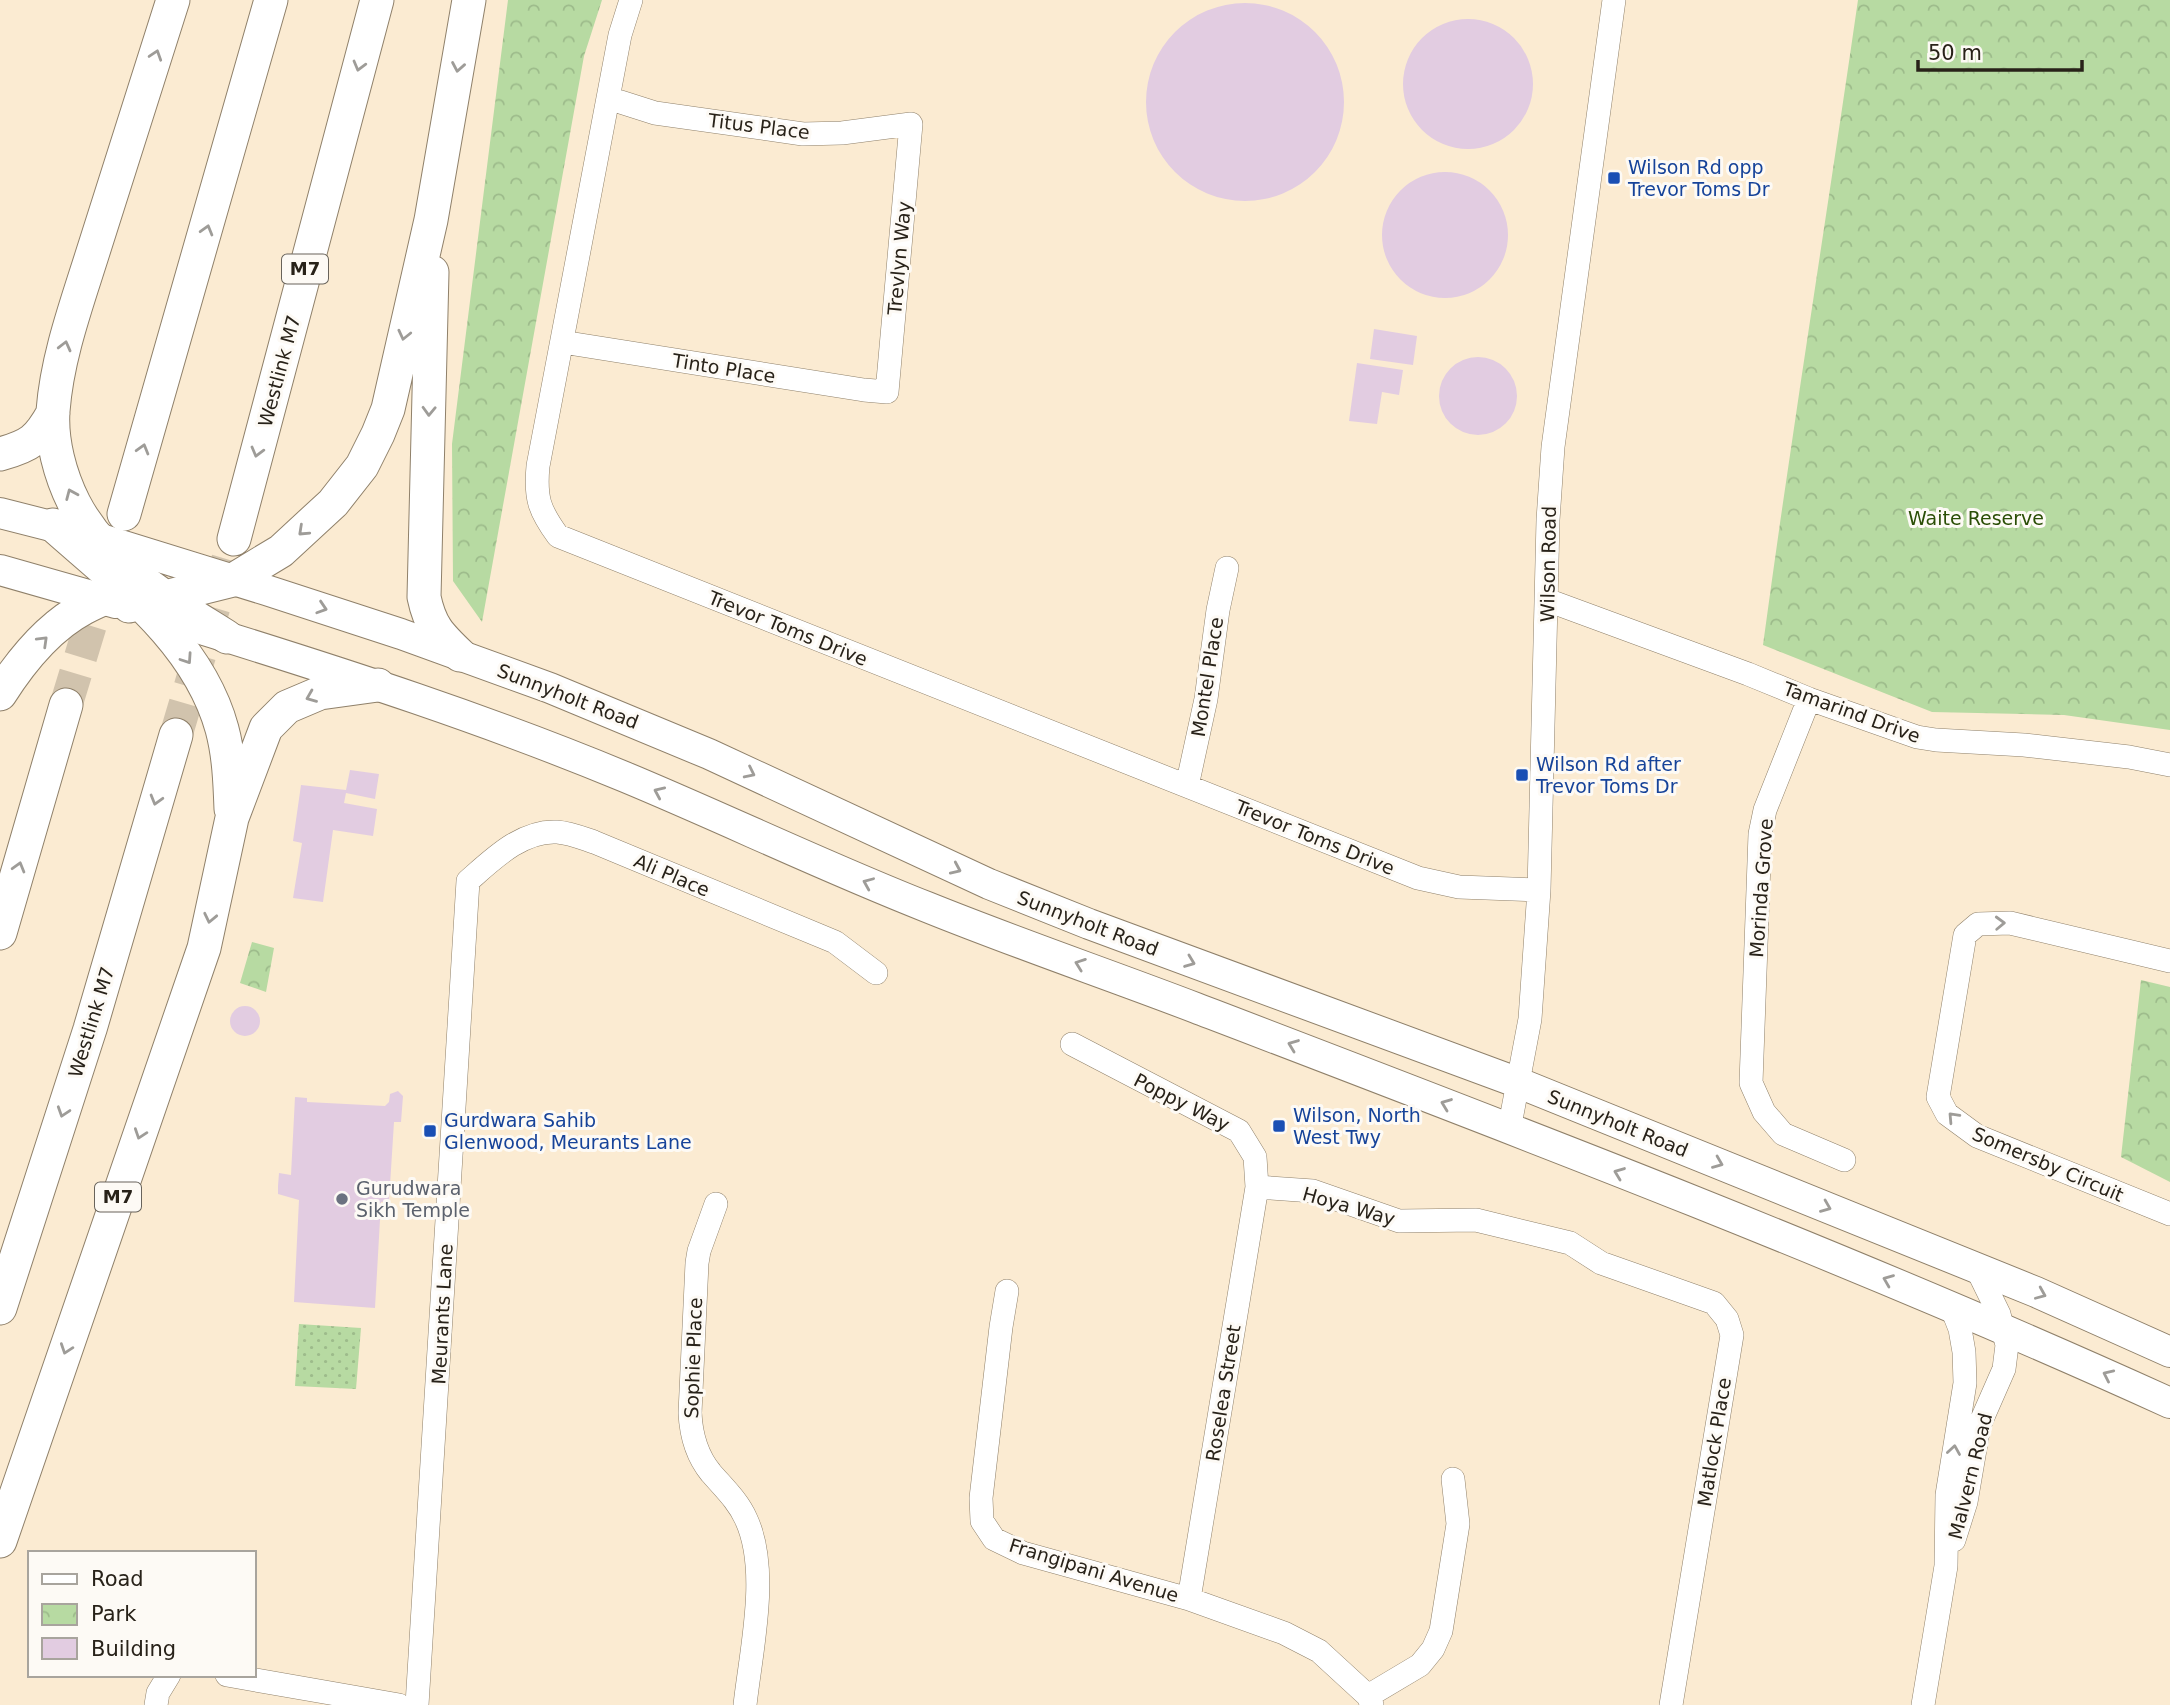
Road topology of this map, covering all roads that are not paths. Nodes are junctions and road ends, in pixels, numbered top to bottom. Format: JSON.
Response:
{"nodes":[{"id":1,"x":173,"y":0,"type":"edge"},
{"id":2,"x":271,"y":0,"type":"edge"},
{"id":3,"x":377,"y":0,"type":"edge"},
{"id":4,"x":469,"y":0,"type":"edge"},
{"id":5,"x":631,"y":0,"type":"edge"},
{"id":6,"x":1614,"y":0,"type":"edge"},
{"id":7,"x":608,"y":98,"type":"junction"},
{"id":8,"x":911,"y":124,"type":"joint"},
{"id":9,"x":431,"y":220,"type":"junction"},
{"id":10,"x":562,"y":342,"type":"junction"},
{"id":11,"x":887,"y":392,"type":"joint"},
{"id":12,"x":53,"y":413,"type":"junction"},
{"id":13,"x":0,"y":454,"type":"edge"},
{"id":14,"x":0,"y":513,"type":"edge"},
{"id":15,"x":124,"y":514,"type":"dead end"},
{"id":16,"x":52,"y":526,"type":"junction"},
{"id":17,"x":98,"y":538,"type":"junction"},
{"id":18,"x":234,"y":539,"type":"tunnel mouth"},
{"id":19,"x":1227,"y":568,"type":"dead end"},
{"id":20,"x":0,"y":570,"type":"edge"},
{"id":21,"x":200,"y":570,"type":"junction"},
{"id":22,"x":233,"y":580,"type":"junction"},
{"id":23,"x":137,"y":599,"type":"junction"},
{"id":24,"x":1547,"y":600,"type":"junction"},
{"id":25,"x":227,"y":637,"type":"joint"},
{"id":26,"x":460,"y":655,"type":"junction"},
{"id":27,"x":378,"y":685,"type":"junction"},
{"id":28,"x":0,"y":694,"type":"edge"},
{"id":29,"x":1809,"y":699,"type":"junction"},
{"id":30,"x":66,"y":705,"type":"tunnel mouth"},
{"id":31,"x":176,"y":735,"type":"tunnel mouth"},
{"id":32,"x":2170,"y":765,"type":"edge"},
{"id":33,"x":1187,"y":786,"type":"junction"},
{"id":34,"x":232,"y":818,"type":"junction"},
{"id":35,"x":468,"y":881,"type":"joint"},
{"id":36,"x":1539,"y":890,"type":"junction"},
{"id":37,"x":0,"y":933,"type":"edge"},
{"id":38,"x":2170,"y":961,"type":"edge"},
{"id":39,"x":876,"y":973,"type":"dead end"},
{"id":40,"x":1072,"y":1044,"type":"dead end"},
{"id":41,"x":1518,"y":1083,"type":"junction"},
{"id":42,"x":1509,"y":1129,"type":"junction"},
{"id":43,"x":1844,"y":1160,"type":"dead end"},
{"id":44,"x":1257,"y":1187,"type":"junction"},
{"id":45,"x":716,"y":1204,"type":"dead end"},
{"id":46,"x":2170,"y":1214,"type":"edge"},
{"id":47,"x":1601,"y":1263,"type":"joint"},
{"id":48,"x":1977,"y":1269,"type":"junction"},
{"id":49,"x":1007,"y":1291,"type":"dead end"},
{"id":50,"x":1951,"y":1306,"type":"junction"},
{"id":51,"x":0,"y":1308,"type":"edge"},
{"id":52,"x":2004,"y":1328,"type":"junction"},
{"id":53,"x":2170,"y":1352,"type":"edge"},
{"id":54,"x":2170,"y":1403,"type":"edge"},
{"id":55,"x":1453,"y":1479,"type":"dead end"},
{"id":56,"x":0,"y":1541,"type":"edge"},
{"id":57,"x":1946,"y":1566,"type":"junction"},
{"id":58,"x":1189,"y":1599,"type":"junction"},
{"id":59,"x":168,"y":1677,"type":"edge"},
{"id":60,"x":239,"y":1677,"type":"edge"},
{"id":61,"x":1370,"y":1700,"type":"edge"},
{"id":62,"x":156,"y":1705,"type":"edge"},
{"id":63,"x":400,"y":1705,"type":"edge"},
{"id":64,"x":416,"y":1705,"type":"edge"},
{"id":65,"x":745,"y":1705,"type":"edge"},
{"id":66,"x":1671,"y":1705,"type":"edge"},
{"id":67,"x":1923,"y":1705,"type":"edge"}],
"edges":[{"from":12,"to":1,"type":"highway","one_way":true},
{"from":15,"to":2,"type":"highway","one_way":true},
{"from":3,"to":18,"type":"highway","name":"Westlink M7","number":"M7","one_way":true},
{"from":4,"to":9,"type":"highway","one_way":true},
{"from":5,"to":7,"type":"street","name":"Trevor Toms Drive"},
{"from":6,"to":24,"type":"street","name":"Wilson Road"},
{"from":7,"to":8,"type":"street","name":"Titus Place"},
{"from":7,"to":10,"type":"street","name":"Trevor Toms Drive"},
{"from":8,"to":11,"type":"street","name":"Trevlyn Way"},
{"from":9,"to":22,"type":"highway","one_way":true},
{"from":9,"to":26,"type":"highway","one_way":true},
{"from":10,"to":11,"type":"street","name":"Tinto Place"},
{"from":10,"to":33,"type":"street","name":"Trevor Toms Drive"},
{"from":12,"to":13,"type":"highway"},
{"from":17,"to":12,"type":"highway","one_way":true},
{"from":14,"to":16,"type":"main road","name":"Sunnyholt Road"},
{"from":16,"to":17,"type":"main road","name":"Sunnyholt Road"},
{"from":16,"to":23,"type":"highway"},
{"from":17,"to":21,"type":"main road","name":"Sunnyholt Road"},
{"from":17,"to":23,"type":"highway"},
{"from":19,"to":33,"type":"street","name":"Montel Place"},
{"from":20,"to":23,"type":"main road"},
{"from":21,"to":22,"type":"main road","name":"Sunnyholt Road"},
{"from":21,"to":23,"type":"highway"},
{"from":22,"to":23,"type":"highway"},
{"from":22,"to":26,"type":"main road","name":"Sunnyholt Road","one_way":true},
{"from":23,"to":25,"type":"highway"},
{"from":28,"to":23,"type":"highway","one_way":true},
{"from":23,"to":34,"type":"highway","one_way":true},
{"from":24,"to":29,"type":"street","name":"Tamarind Drive"},
{"from":24,"to":36,"type":"street","name":"Wilson Road"},
{"from":25,"to":27,"type":"main road"},
{"from":26,"to":41,"type":"main road","name":"Sunnyholt Road","one_way":true},
{"from":27,"to":34,"type":"highway","number":"M7","one_way":true},
{"from":42,"to":27,"type":"main road","one_way":true},
{"from":29,"to":32,"type":"street","name":"Tamarind Drive"},
{"from":29,"to":43,"type":"street","name":"Morinda Grove"},
{"from":37,"to":30,"type":"highway","one_way":true},
{"from":31,"to":51,"type":"highway","name":"Westlink M7","one_way":true},
{"from":33,"to":36,"type":"street","name":"Trevor Toms Drive"},
{"from":34,"to":56,"type":"highway","number":"M7","one_way":true},
{"from":35,"to":39,"type":"street","name":"Ali Place"},
{"from":35,"to":64,"type":"street","name":"Meurants Lane"},
{"from":36,"to":41,"type":"street","name":"Wilson Road"},
{"from":46,"to":38,"type":"street","name":"Somersby Circuit","one_way":true},
{"from":40,"to":44,"type":"street","name":"Poppy Way"},
{"from":41,"to":42,"type":"street","name":"Wilson Road"},
{"from":41,"to":48,"type":"main road","name":"Sunnyholt Road","one_way":true},
{"from":50,"to":42,"type":"main road","one_way":true},
{"from":44,"to":47,"type":"street","name":"Hoya Way"},
{"from":44,"to":58,"type":"street","name":"Roselea Street"},
{"from":45,"to":65,"type":"street","name":"Sophie Place"},
{"from":47,"to":66,"type":"street","name":"Matlock Place"},
{"from":48,"to":52,"type":"street","name":"Malvern Road"},
{"from":48,"to":53,"type":"main road","name":"Sunnyholt Road","one_way":true},
{"from":49,"to":58,"type":"street","name":"Frangipani Avenue"},
{"from":50,"to":52,"type":"main road"},
{"from":57,"to":50,"type":"street","name":"Malvern Road","one_way":true},
{"from":54,"to":52,"type":"main road","one_way":true},
{"from":52,"to":57,"type":"street","name":"Malvern Road"},
{"from":55,"to":61,"type":"street"},
{"from":57,"to":67,"type":"street","name":"Malvern Road"},
{"from":58,"to":61,"type":"street","name":"Frangipani Avenue"},
{"from":59,"to":62,"type":"street"},
{"from":60,"to":63,"type":"street"}]}
